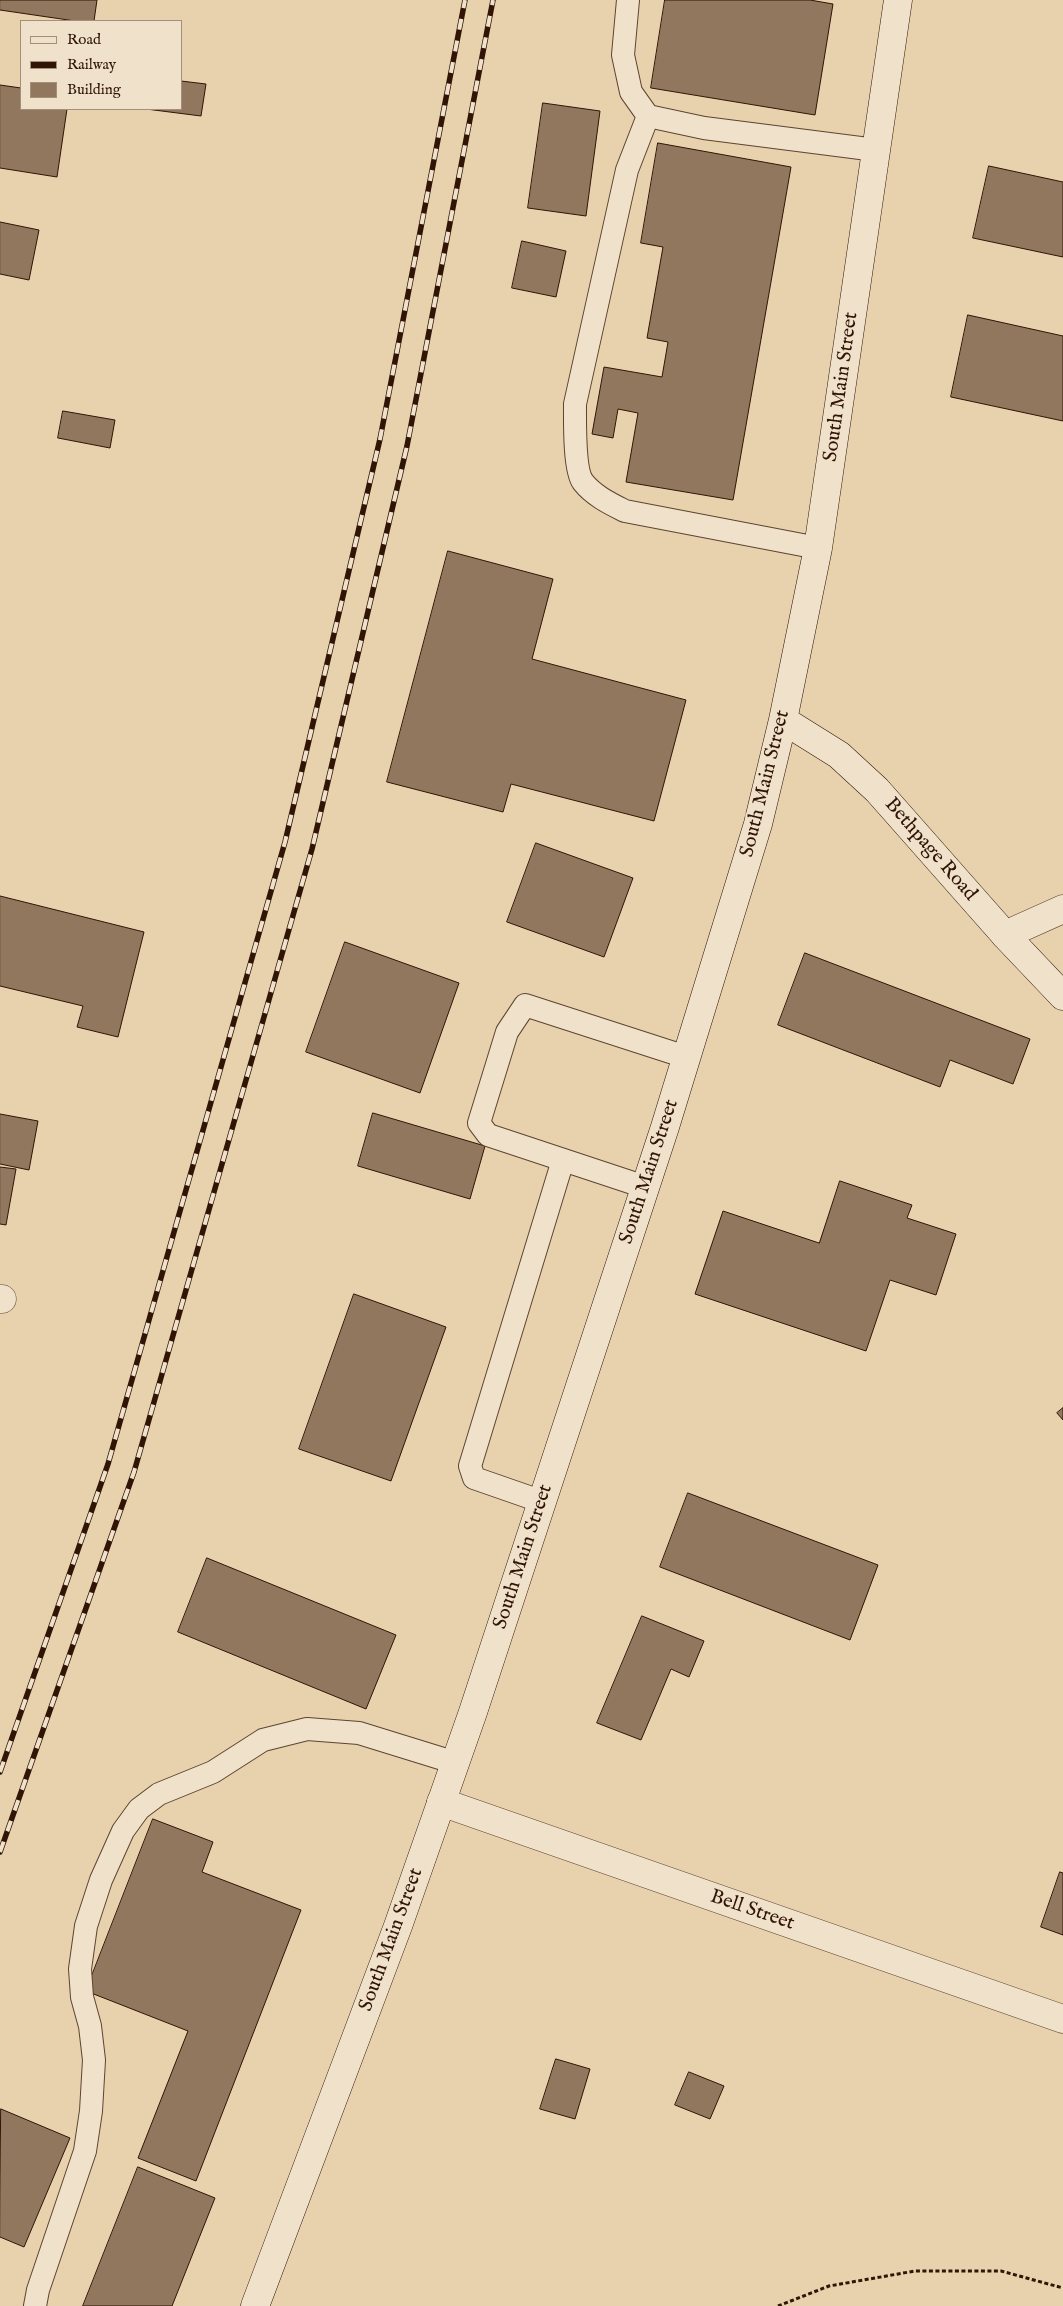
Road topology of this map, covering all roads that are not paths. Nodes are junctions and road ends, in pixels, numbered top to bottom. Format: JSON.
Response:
{"nodes":[{"id":1,"x":628,"y":0,"type":"edge"},
{"id":2,"x":898,"y":0,"type":"edge"},
{"id":3,"x":648,"y":116,"type":"junction"},
{"id":4,"x":876,"y":150,"type":"junction"},
{"id":5,"x":818,"y":548,"type":"junction"},
{"id":6,"x":784,"y":720,"type":"junction"},
{"id":7,"x":1063,"y":909,"type":"edge"},
{"id":8,"x":1005,"y":935,"type":"junction"},
{"id":9,"x":1063,"y":996,"type":"edge"},
{"id":10,"x":686,"y":1057,"type":"junction"},
{"id":11,"x":563,"y":1160,"type":"junction"},
{"id":12,"x":645,"y":1187,"type":"junction"},
{"id":13,"x":542,"y":1502,"type":"junction"},
{"id":14,"x":456,"y":1763,"type":"junction"},
{"id":15,"x":441,"y":1802,"type":"junction"},
{"id":16,"x":1063,"y":2019,"type":"edge"},
{"id":17,"x":35,"y":2306,"type":"edge"},
{"id":18,"x":255,"y":2306,"type":"edge"}],
"edges":[{"from":1,"to":3,"type":"lane"},
{"from":2,"to":4,"type":"main road","name":"South Main Street"},
{"from":3,"to":4,"type":"lane"},
{"from":3,"to":5,"type":"lane"},
{"from":4,"to":5,"type":"main road","name":"South Main Street"},
{"from":5,"to":6,"type":"main road","name":"South Main Street"},
{"from":6,"to":8,"type":"main road","name":"Bethpage Road"},
{"from":6,"to":10,"type":"main road","name":"South Main Street"},
{"from":7,"to":8,"type":"main road"},
{"from":8,"to":9,"type":"main road","name":"Bethpage Road"},
{"from":10,"to":11,"type":"lane"},
{"from":10,"to":12,"type":"main road","name":"South Main Street"},
{"from":11,"to":12,"type":"lane"},
{"from":11,"to":13,"type":"lane"},
{"from":12,"to":13,"type":"main road","name":"South Main Street"},
{"from":13,"to":14,"type":"main road","name":"South Main Street"},
{"from":14,"to":15,"type":"main road","name":"South Main Street"},
{"from":14,"to":17,"type":"lane"},
{"from":15,"to":16,"type":"main road","name":"Bell Street"},
{"from":15,"to":18,"type":"main road","name":"South Main Street"}]}
